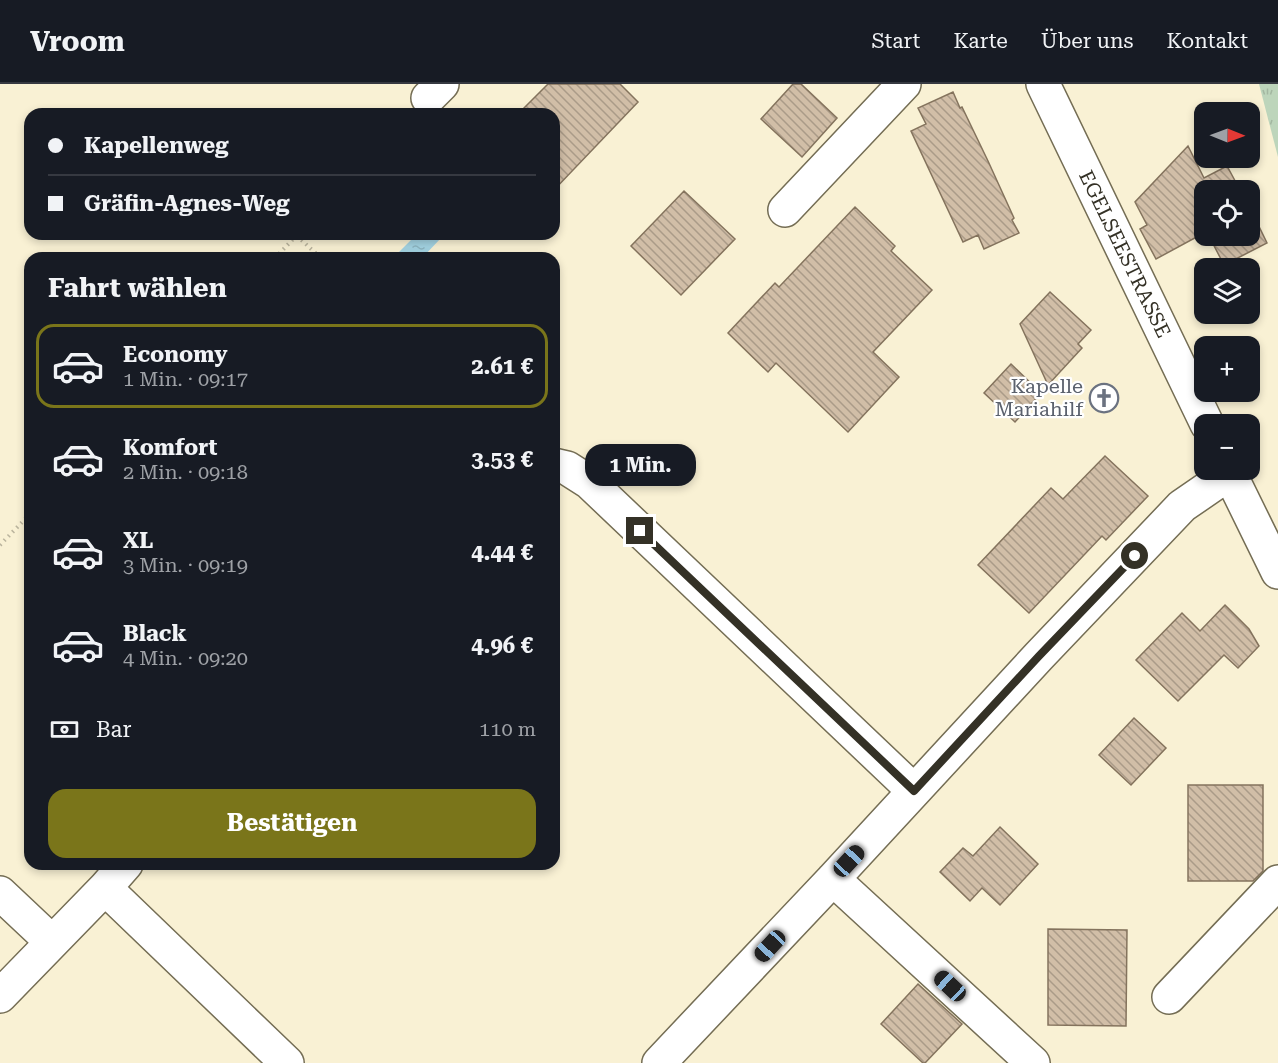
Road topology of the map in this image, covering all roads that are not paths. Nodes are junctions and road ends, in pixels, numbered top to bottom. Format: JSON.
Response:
{"nodes":[{"id":1,"x":904,"y":84,"type":"edge"},
{"id":2,"x":1043,"y":84,"type":"edge"},
{"id":3,"x":785,"y":210,"type":"dead end"},
{"id":4,"x":1202,"y":414,"type":"edge"},
{"id":5,"x":560,"y":466,"type":"edge"},
{"id":6,"x":1217,"y":480,"type":"edge"},
{"id":7,"x":1233,"y":480,"type":"edge"},
{"id":8,"x":1278,"y":572,"type":"edge"},
{"id":9,"x":914,"y":791,"type":"junction"},
{"id":10,"x":121,"y":870,"type":"edge"},
{"id":11,"x":833,"y":879,"type":"junction"},
{"id":12,"x":1278,"y":882,"type":"edge"},
{"id":13,"x":105,"y":888,"type":"junction"},
{"id":14,"x":0,"y":893,"type":"edge"},
{"id":15,"x":52,"y":942,"type":"junction"},
{"id":16,"x":0,"y":996,"type":"edge"},
{"id":17,"x":1169,"y":997,"type":"dead end"},
{"id":18,"x":287,"y":1063,"type":"edge"},
{"id":19,"x":659,"y":1063,"type":"edge"},
{"id":20,"x":1033,"y":1063,"type":"edge"}],
"edges":[{"from":1,"to":3,"type":"street"},
{"from":2,"to":4,"type":"street","name":"EGELSEESTRASSE"},
{"from":5,"to":9,"type":"street"},
{"from":6,"to":9,"type":"street"},
{"from":7,"to":8,"type":"street"},
{"from":9,"to":11,"type":"street"},
{"from":10,"to":13,"type":"street"},
{"from":11,"to":19,"type":"street"},
{"from":11,"to":20,"type":"street"},
{"from":12,"to":17,"type":"street"},
{"from":13,"to":15,"type":"street"},
{"from":13,"to":18,"type":"street"},
{"from":14,"to":15,"type":"street"},
{"from":15,"to":16,"type":"street"}]}
